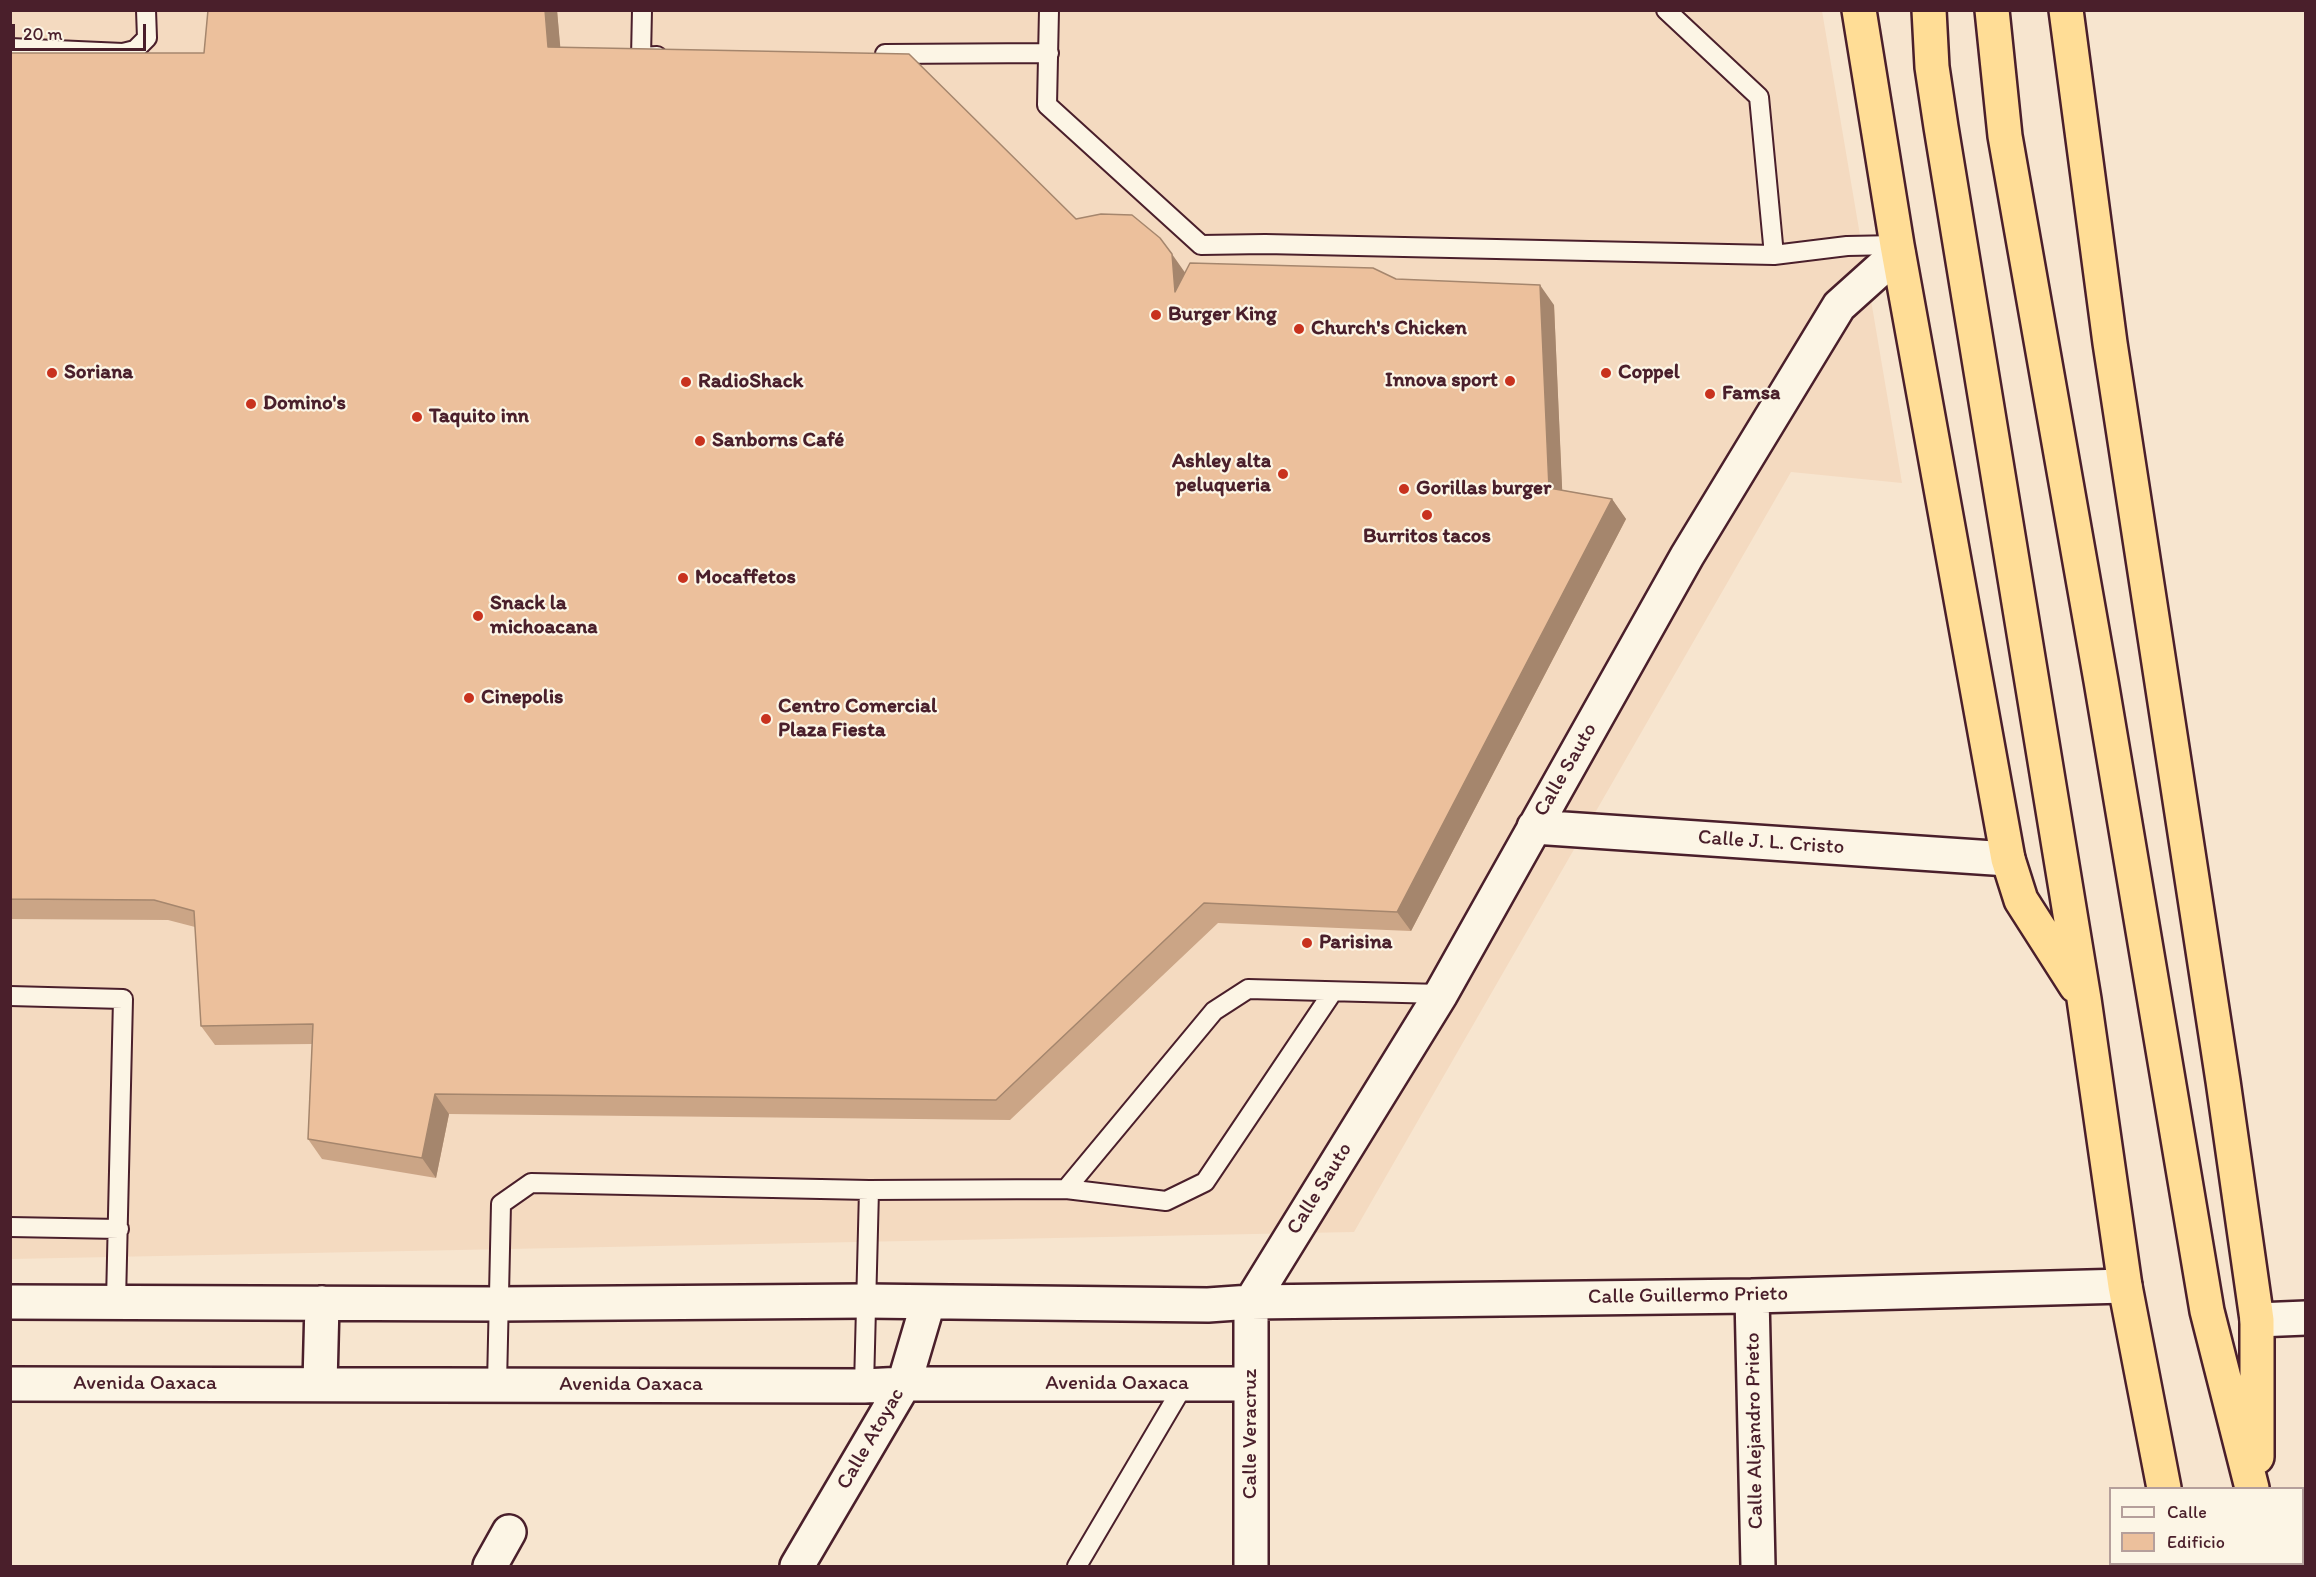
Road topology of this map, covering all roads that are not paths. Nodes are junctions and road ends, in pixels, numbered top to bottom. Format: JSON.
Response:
{"nodes":[{"id":1,"x":146,"y":10,"type":"edge"},
{"id":2,"x":642,"y":10,"type":"edge"},
{"id":3,"x":1049,"y":10,"type":"edge"},
{"id":4,"x":1666,"y":10,"type":"edge"},
{"id":5,"x":1859,"y":10,"type":"edge"},
{"id":6,"x":1929,"y":10,"type":"edge"},
{"id":7,"x":1992,"y":10,"type":"edge"},
{"id":8,"x":2066,"y":10,"type":"edge"},
{"id":9,"x":10,"y":48,"type":"edge"},
{"id":10,"x":1048,"y":53,"type":"junction"},
{"id":11,"x":867,"y":55,"type":"edge"},
{"id":12,"x":675,"y":56,"type":"edge"},
{"id":13,"x":1898,"y":249,"type":"junction"},
{"id":14,"x":1774,"y":255,"type":"junction"},
{"id":15,"x":1534,"y":827,"type":"junction"},
{"id":16,"x":2008,"y":859,"type":"junction"},
{"id":17,"x":1332,"y":993,"type":"junction"},
{"id":18,"x":1441,"y":994,"type":"junction"},
{"id":19,"x":10,"y":996,"type":"edge"},
{"id":20,"x":2084,"y":999,"type":"junction"},
{"id":21,"x":1066,"y":1189,"type":"junction"},
{"id":22,"x":869,"y":1190,"type":"junction"},
{"id":23,"x":10,"y":1227,"type":"edge"},
{"id":24,"x":119,"y":1229,"type":"junction"},
{"id":25,"x":2125,"y":1286,"type":"junction"},
{"id":26,"x":1752,"y":1296,"type":"junction"},
{"id":27,"x":116,"y":1301,"type":"junction"},
{"id":28,"x":865,"y":1301,"type":"junction"},
{"id":29,"x":10,"y":1302,"type":"edge"},
{"id":30,"x":1251,"y":1302,"type":"junction"},
{"id":31,"x":322,"y":1303,"type":"junction"},
{"id":32,"x":928,"y":1303,"type":"junction"},
{"id":33,"x":498,"y":1304,"type":"junction"},
{"id":34,"x":2306,"y":1318,"type":"edge"},
{"id":35,"x":2257,"y":1320,"type":"junction"},
{"id":36,"x":1185,"y":1383,"type":"junction"},
{"id":37,"x":10,"y":1384,"type":"edge"},
{"id":38,"x":320,"y":1384,"type":"junction"},
{"id":39,"x":497,"y":1384,"type":"junction"},
{"id":40,"x":904,"y":1384,"type":"junction"},
{"id":41,"x":1251,"y":1384,"type":"junction"},
{"id":42,"x":864,"y":1386,"type":"junction"},
{"id":43,"x":2164,"y":1487,"type":"edge"},
{"id":44,"x":2252,"y":1487,"type":"edge"},
{"id":45,"x":2257,"y":1487,"type":"edge"},
{"id":46,"x":509,"y":1532,"type":"dead end"},
{"id":47,"x":490,"y":1566,"type":"edge"},
{"id":48,"x":797,"y":1566,"type":"edge"},
{"id":49,"x":1077,"y":1566,"type":"edge"},
{"id":50,"x":1251,"y":1566,"type":"edge"},
{"id":51,"x":1758,"y":1566,"type":"edge"}],
"edges":[{"from":1,"to":9,"type":"lane"},
{"from":2,"to":12,"type":"lane"},
{"from":3,"to":10,"type":"lane"},
{"from":4,"to":14,"type":"lane"},
{"from":5,"to":13,"type":"highway"},
{"from":6,"to":20,"type":"highway"},
{"from":7,"to":44,"type":"highway"},
{"from":8,"to":35,"type":"highway"},
{"from":10,"to":11,"type":"lane"},
{"from":10,"to":14,"type":"lane"},
{"from":13,"to":14,"type":"lane"},
{"from":13,"to":15,"type":"street","name":"Calle Sauto"},
{"from":13,"to":16,"type":"highway"},
{"from":15,"to":16,"type":"street","name":"Calle J. L. Cristo"},
{"from":15,"to":18,"type":"street","name":"Calle Sauto"},
{"from":16,"to":20,"type":"highway"},
{"from":17,"to":18,"type":"lane"},
{"from":17,"to":21,"type":"lane"},
{"from":17,"to":21,"type":"lane"},
{"from":18,"to":30,"type":"street","name":"Calle Sauto"},
{"from":19,"to":24,"type":"lane"},
{"from":20,"to":25,"type":"highway"},
{"from":21,"to":22,"type":"lane"},
{"from":22,"to":28,"type":"lane"},
{"from":22,"to":33,"type":"lane"},
{"from":23,"to":24,"type":"lane"},
{"from":24,"to":27,"type":"lane"},
{"from":25,"to":26,"type":"street","name":"Calle Guillermo Prieto"},
{"from":25,"to":43,"type":"highway"},
{"from":26,"to":30,"type":"street","name":"Calle Guillermo Prieto"},
{"from":26,"to":51,"type":"street","name":"Calle Alejandro Prieto"},
{"from":27,"to":29,"type":"street"},
{"from":27,"to":31,"type":"street"},
{"from":28,"to":32,"type":"street"},
{"from":28,"to":33,"type":"street"},
{"from":28,"to":42,"type":"lane"},
{"from":30,"to":32,"type":"street"},
{"from":30,"to":41,"type":"street","name":"Calle Veracruz"},
{"from":31,"to":33,"type":"street"},
{"from":31,"to":38,"type":"street"},
{"from":32,"to":40,"type":"street","name":"Calle Atoyac"},
{"from":33,"to":39,"type":"lane"},
{"from":34,"to":35,"type":"street"},
{"from":35,"to":45,"type":"highway"},
{"from":36,"to":40,"type":"street","name":"Avenida Oaxaca"},
{"from":36,"to":41,"type":"street","name":"Avenida Oaxaca"},
{"from":36,"to":49,"type":"lane"},
{"from":37,"to":38,"type":"street","name":"Avenida Oaxaca"},
{"from":38,"to":39,"type":"street","name":"Avenida Oaxaca"},
{"from":39,"to":42,"type":"street","name":"Avenida Oaxaca"},
{"from":40,"to":42,"type":"street","name":"Avenida Oaxaca"},
{"from":40,"to":48,"type":"street","name":"Calle Atoyac"},
{"from":41,"to":50,"type":"street","name":"Calle Veracruz"},
{"from":46,"to":47,"type":"street"}]}
